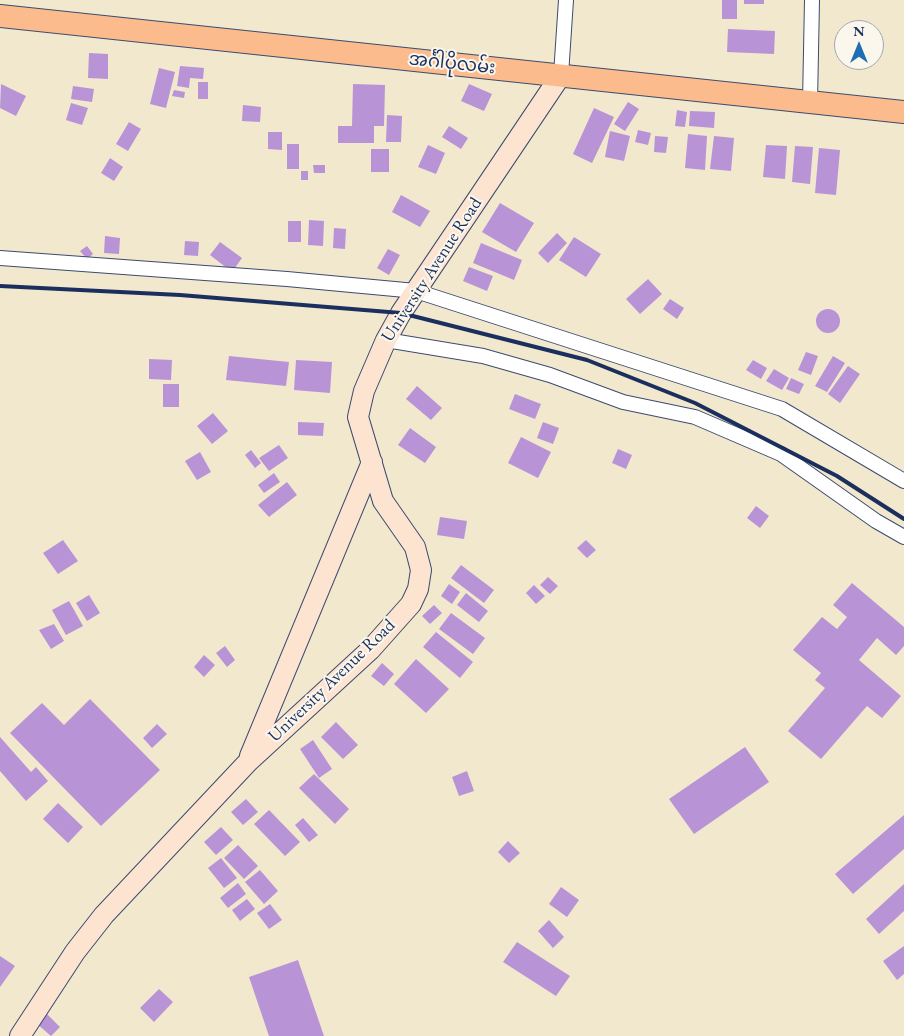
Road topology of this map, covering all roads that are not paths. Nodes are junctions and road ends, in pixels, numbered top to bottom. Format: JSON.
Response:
{"nodes":[{"id":1,"x":566,"y":0,"type":"edge"},
{"id":2,"x":812,"y":0,"type":"edge"},
{"id":3,"x":0,"y":16,"type":"edge"},
{"id":4,"x":561,"y":75,"type":"junction"},
{"id":5,"x":810,"y":103,"type":"junction"},
{"id":6,"x":904,"y":112,"type":"edge"},
{"id":7,"x":0,"y":258,"type":"edge"},
{"id":8,"x":416,"y":291,"type":"junction"},
{"id":9,"x":386,"y":340,"type":"junction"},
{"id":10,"x":372,"y":462,"type":"junction"},
{"id":11,"x":904,"y":481,"type":"edge"},
{"id":12,"x":904,"y":536,"type":"edge"},
{"id":13,"x":248,"y":762,"type":"junction"},
{"id":14,"x":20,"y":1036,"type":"edge"}],
"edges":[{"from":1,"to":4,"type":"street"},
{"from":2,"to":5,"type":"street"},
{"from":3,"to":4,"type":"main road","name":"အင်္ဂါပိုလမ်း"},
{"from":4,"to":5,"type":"main road","name":"အင်္ဂါပိုလမ်း"},
{"from":4,"to":8,"type":"main road","name":"University Avenue Road"},
{"from":5,"to":6,"type":"main road","name":"အင်္ဂါပိုလမ်း"},
{"from":7,"to":8,"type":"street"},
{"from":8,"to":9,"type":"main road","name":"University Avenue Road"},
{"from":8,"to":11,"type":"street"},
{"from":9,"to":10,"type":"main road","name":"University Avenue Road"},
{"from":9,"to":12,"type":"street"},
{"from":10,"to":13,"type":"main road"},
{"from":10,"to":13,"type":"main road","name":"University Avenue Road"},
{"from":13,"to":14,"type":"main road","name":"University Avenue Road"}]}
